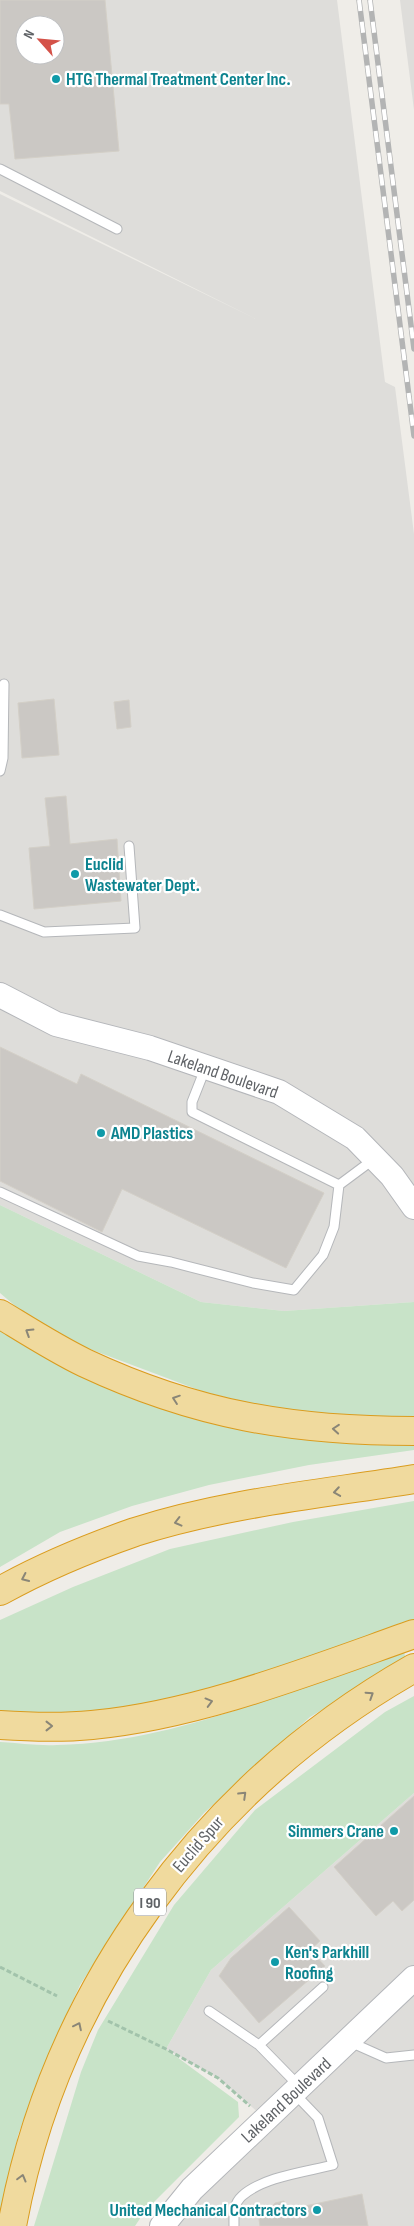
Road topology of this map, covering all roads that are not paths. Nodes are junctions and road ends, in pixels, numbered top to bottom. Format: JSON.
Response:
{"nodes":[{"id":1,"x":0,"y":169,"type":"edge"},
{"id":2,"x":117,"y":229,"type":"dead end"},
{"id":3,"x":4,"y":684,"type":"dead end"},
{"id":4,"x":0,"y":771,"type":"edge"},
{"id":5,"x":129,"y":846,"type":"dead end"},
{"id":6,"x":0,"y":915,"type":"edge"},
{"id":7,"x":0,"y":995,"type":"edge"},
{"id":8,"x":206,"y":1067,"type":"junction"},
{"id":9,"x":374,"y":1158,"type":"junction"},
{"id":10,"x":339,"y":1185,"type":"junction"},
{"id":11,"x":0,"y":1192,"type":"edge"},
{"id":12,"x":414,"y":1207,"type":"edge"},
{"id":13,"x":0,"y":1314,"type":"edge"},
{"id":14,"x":414,"y":1431,"type":"edge"},
{"id":15,"x":414,"y":1480,"type":"edge"},
{"id":16,"x":0,"y":1590,"type":"edge"},
{"id":17,"x":412,"y":1635,"type":"edge"},
{"id":18,"x":414,"y":1668,"type":"edge"},
{"id":19,"x":0,"y":1725,"type":"edge"},
{"id":20,"x":414,"y":1978,"type":"edge"},
{"id":21,"x":323,"y":1988,"type":"dead end"},
{"id":22,"x":208,"y":2011,"type":"dead end"},
{"id":23,"x":348,"y":2041,"type":"junction"},
{"id":24,"x":259,"y":2045,"type":"junction"},
{"id":25,"x":414,"y":2055,"type":"edge"},
{"id":26,"x":297,"y":2090,"type":"junction"},
{"id":27,"x":234,"y":2225,"type":"edge"},
{"id":28,"x":12,"y":2226,"type":"edge"},
{"id":29,"x":162,"y":2226,"type":"edge"}],
"edges":[{"from":1,"to":2,"type":"lane"},
{"from":3,"to":4,"type":"lane"},
{"from":5,"to":6,"type":"lane"},
{"from":7,"to":8,"type":"street","name":"Lakeland Boulevard"},
{"from":8,"to":9,"type":"street","name":"Lakeland Boulevard"},
{"from":8,"to":10,"type":"lane"},
{"from":9,"to":10,"type":"lane"},
{"from":9,"to":12,"type":"street","name":"Lakeland Boulevard"},
{"from":10,"to":11,"type":"lane"},
{"from":14,"to":13,"type":"highway","one_way":true},
{"from":15,"to":16,"type":"highway","one_way":true},
{"from":19,"to":17,"type":"highway","one_way":true},
{"from":28,"to":18,"type":"highway","name":"Euclid Spur","number":"I 90","one_way":true},
{"from":20,"to":23,"type":"street","name":"Lakeland Boulevard"},
{"from":21,"to":24,"type":"lane"},
{"from":22,"to":24,"type":"lane"},
{"from":23,"to":25,"type":"lane"},
{"from":23,"to":26,"type":"street","name":"Lakeland Boulevard"},
{"from":24,"to":26,"type":"lane"},
{"from":26,"to":27,"type":"lane"},
{"from":26,"to":29,"type":"street","name":"Lakeland Boulevard"}]}
